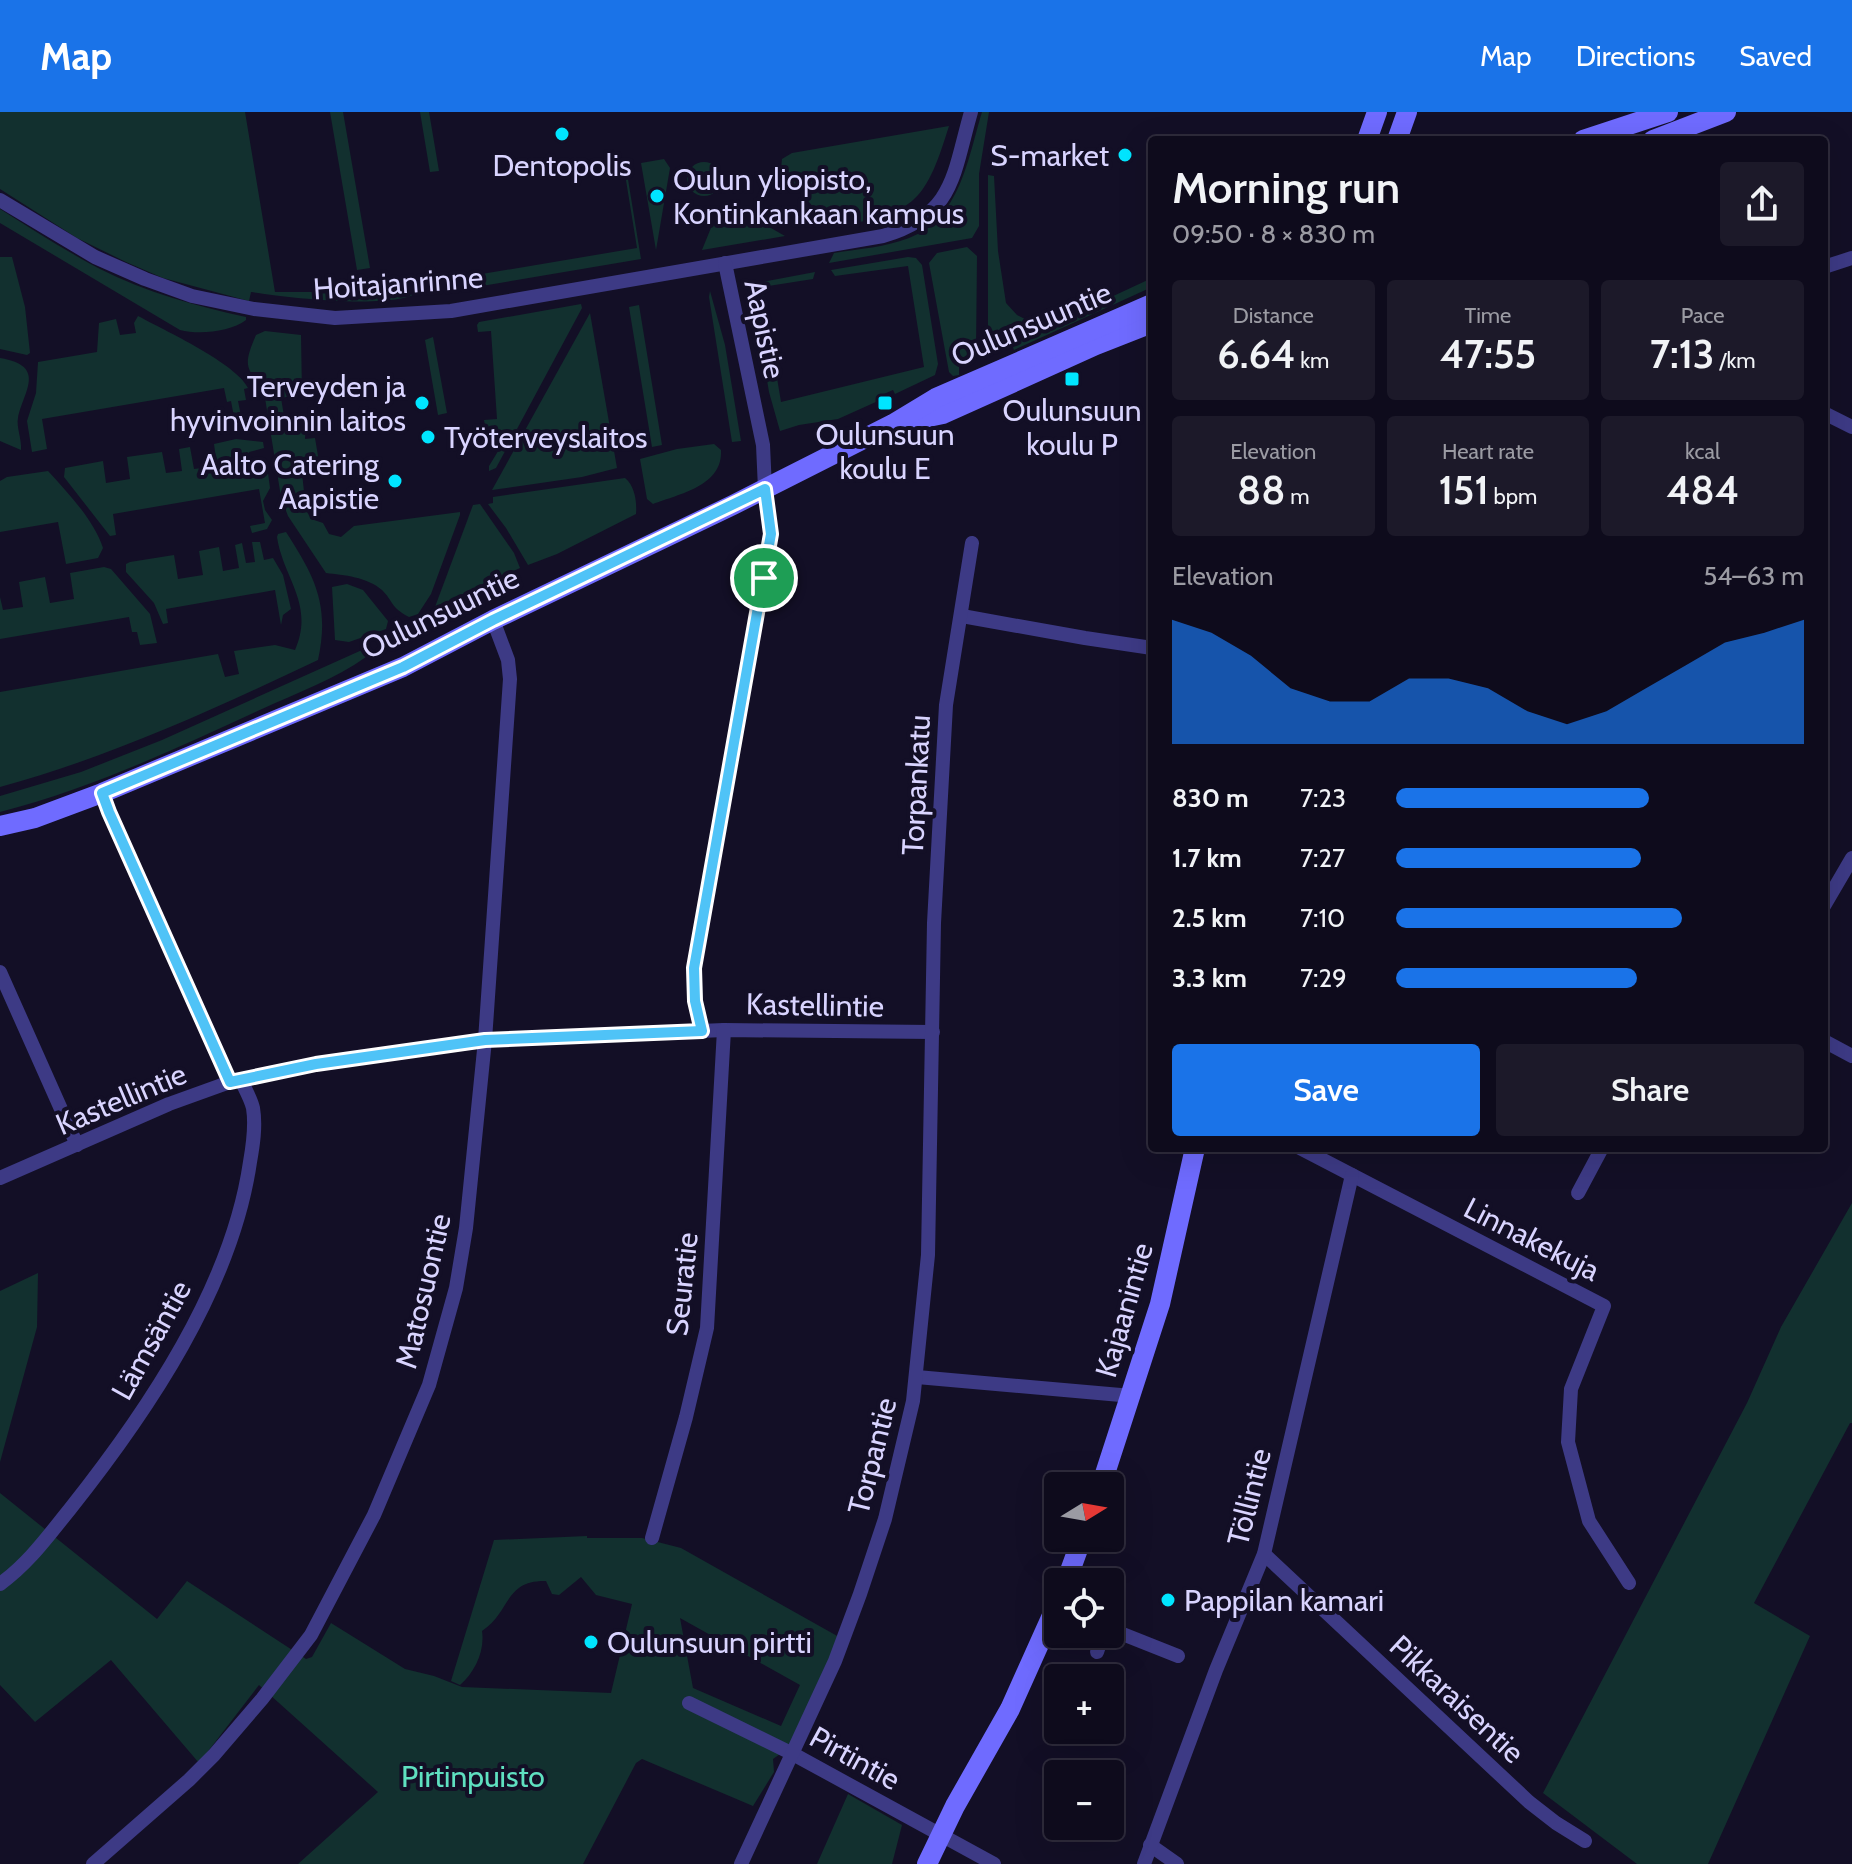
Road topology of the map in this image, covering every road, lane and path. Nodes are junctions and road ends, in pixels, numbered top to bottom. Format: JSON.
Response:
{"nodes":[{"id":1,"x":971,"y":112,"type":"edge"},
{"id":2,"x":1377,"y":112,"type":"edge"},
{"id":3,"x":1407,"y":112,"type":"edge"},
{"id":4,"x":1726,"y":112,"type":"edge"},
{"id":5,"x":1666,"y":113,"type":"edge"},
{"id":6,"x":1368,"y":136,"type":"edge"},
{"id":7,"x":1398,"y":136,"type":"edge"},
{"id":8,"x":1595,"y":136,"type":"edge"},
{"id":9,"x":1665,"y":136,"type":"edge"},
{"id":10,"x":1670,"y":136,"type":"edge"},
{"id":11,"x":0,"y":200,"type":"edge"},
{"id":12,"x":1852,"y":258,"type":"edge"},
{"id":13,"x":725,"y":263,"type":"junction"},
{"id":14,"x":1828,"y":266,"type":"edge"},
{"id":15,"x":1148,"y":306,"type":"edge"},
{"id":16,"x":1148,"y":325,"type":"edge"},
{"id":17,"x":1828,"y":415,"type":"edge"},
{"id":18,"x":893,"y":424,"type":"junction"},
{"id":19,"x":1852,"y":427,"type":"edge"},
{"id":20,"x":765,"y":489,"type":"junction"},
{"id":21,"x":972,"y":543,"type":"dead end"},
{"id":22,"x":962,"y":616,"type":"junction"},
{"id":23,"x":493,"y":620,"type":"junction"},
{"id":24,"x":1148,"y":647,"type":"edge"},
{"id":25,"x":102,"y":793,"type":"junction"},
{"id":26,"x":0,"y":826,"type":"edge"},
{"id":27,"x":1852,"y":858,"type":"edge"},
{"id":28,"x":1828,"y":899,"type":"edge"},
{"id":29,"x":0,"y":972,"type":"edge"},
{"id":30,"x":724,"y":1030,"type":"junction"},
{"id":31,"x":702,"y":1031,"type":"junction"},
{"id":32,"x":933,"y":1032,"type":"junction"},
{"id":33,"x":485,"y":1040,"type":"junction"},
{"id":34,"x":1828,"y":1043,"type":"edge"},
{"id":35,"x":1852,"y":1056,"type":"edge"},
{"id":36,"x":236,"y":1081,"type":"junction"},
{"id":37,"x":77,"y":1145,"type":"junction"},
{"id":38,"x":1194,"y":1152,"type":"edge"},
{"id":39,"x":1308,"y":1152,"type":"edge"},
{"id":40,"x":1600,"y":1152,"type":"edge"},
{"id":41,"x":1352,"y":1175,"type":"junction"},
{"id":42,"x":0,"y":1178,"type":"edge"},
{"id":43,"x":1578,"y":1193,"type":"dead end"},
{"id":44,"x":917,"y":1377,"type":"junction"},
{"id":45,"x":1132,"y":1396,"type":"junction"},
{"id":46,"x":1106,"y":1472,"type":"edge"},
{"id":47,"x":652,"y":1538,"type":"dead end"},
{"id":48,"x":1264,"y":1554,"type":"junction"},
{"id":49,"x":1629,"y":1583,"type":"dead end"},
{"id":50,"x":0,"y":1584,"type":"edge"},
{"id":51,"x":1044,"y":1633,"type":"edge"},
{"id":52,"x":1124,"y":1635,"type":"edge"},
{"id":53,"x":1098,"y":1648,"type":"edge"},
{"id":54,"x":1097,"y":1652,"type":"dead end"},
{"id":55,"x":1178,"y":1656,"type":"dead end"},
{"id":56,"x":689,"y":1703,"type":"dead end"},
{"id":57,"x":793,"y":1754,"type":"junction"},
{"id":58,"x":939,"y":1835,"type":"junction"},
{"id":59,"x":1585,"y":1841,"type":"dead end"},
{"id":60,"x":1150,"y":1845,"type":"junction"},
{"id":61,"x":93,"y":1864,"type":"edge"},
{"id":62,"x":741,"y":1864,"type":"edge"},
{"id":63,"x":927,"y":1864,"type":"edge"},
{"id":64,"x":994,"y":1864,"type":"edge"},
{"id":65,"x":1144,"y":1864,"type":"edge"},
{"id":66,"x":1177,"y":1864,"type":"edge"}],
"edges":[{"from":1,"to":13,"type":"street","name":"Aapistie"},
{"from":2,"to":6,"type":"main road"},
{"from":3,"to":7,"type":"main road"},
{"from":4,"to":10,"type":"main road"},
{"from":5,"to":8,"type":"main road"},
{"from":5,"to":9,"type":"street"},
{"from":11,"to":13,"type":"street","name":"Hoitajanrinne"},
{"from":12,"to":14,"type":"street"},
{"from":13,"to":20,"type":"street","name":"Aapistie"},
{"from":15,"to":18,"type":"main road","name":"Oulunsuuntie"},
{"from":16,"to":18,"type":"main road","name":"Oulunsuuntie"},
{"from":17,"to":19,"type":"street"},
{"from":18,"to":20,"type":"main road","name":"Oulunsuuntie"},
{"from":20,"to":23,"type":"main road","name":"Oulunsuuntie"},
{"from":20,"to":31,"type":"street","name":"Aapistie"},
{"from":21,"to":22,"type":"street","name":"Torpankatu"},
{"from":22,"to":24,"type":"street"},
{"from":22,"to":32,"type":"street","name":"Torpankatu"},
{"from":23,"to":25,"type":"main road","name":"Oulunsuuntie"},
{"from":23,"to":33,"type":"street","name":"Matosuontie"},
{"from":25,"to":26,"type":"main road","name":"Oulunsuuntie"},
{"from":25,"to":36,"type":"street","name":"Lämsäntie"},
{"from":27,"to":28,"type":"street"},
{"from":29,"to":37,"type":"street"},
{"from":30,"to":31,"type":"street","name":"Kastellintie"},
{"from":30,"to":32,"type":"street","name":"Kastellintie"},
{"from":30,"to":47,"type":"street","name":"Seuratie"},
{"from":31,"to":33,"type":"street","name":"Kastellintie"},
{"from":32,"to":44,"type":"street","name":"Torpantie"},
{"from":33,"to":36,"type":"street","name":"Kastellintie"},
{"from":33,"to":61,"type":"street","name":"Matosuontie"},
{"from":34,"to":35,"type":"street"},
{"from":36,"to":37,"type":"street","name":"Kastellintie"},
{"from":36,"to":50,"type":"street","name":"Lämsäntie"},
{"from":37,"to":42,"type":"street","name":"Kastellintie"},
{"from":38,"to":45,"type":"main road","name":"Kajaanintie"},
{"from":39,"to":41,"type":"street","name":"Linnakekuja"},
{"from":40,"to":43,"type":"street"},
{"from":41,"to":48,"type":"street","name":"Töllintie"},
{"from":41,"to":49,"type":"street","name":"Linnakekuja"},
{"from":44,"to":45,"type":"street"},
{"from":44,"to":57,"type":"street","name":"Torpantie"},
{"from":45,"to":46,"type":"main road","name":"Kajaanintie"},
{"from":48,"to":59,"type":"street","name":"Pikkaraisentie"},
{"from":48,"to":60,"type":"street","name":"Töllintie"},
{"from":51,"to":58,"type":"main road"},
{"from":52,"to":55,"type":"street"},
{"from":53,"to":54,"type":"street"},
{"from":56,"to":57,"type":"street","name":"Pirtintie"},
{"from":57,"to":58,"type":"street","name":"Pirtintie"},
{"from":57,"to":62,"type":"street","name":"Torpantie"},
{"from":58,"to":63,"type":"main road"},
{"from":58,"to":64,"type":"street","name":"Pirtintie"},
{"from":60,"to":65,"type":"street","name":"Töllintie"},
{"from":60,"to":66,"type":"street"}]}
